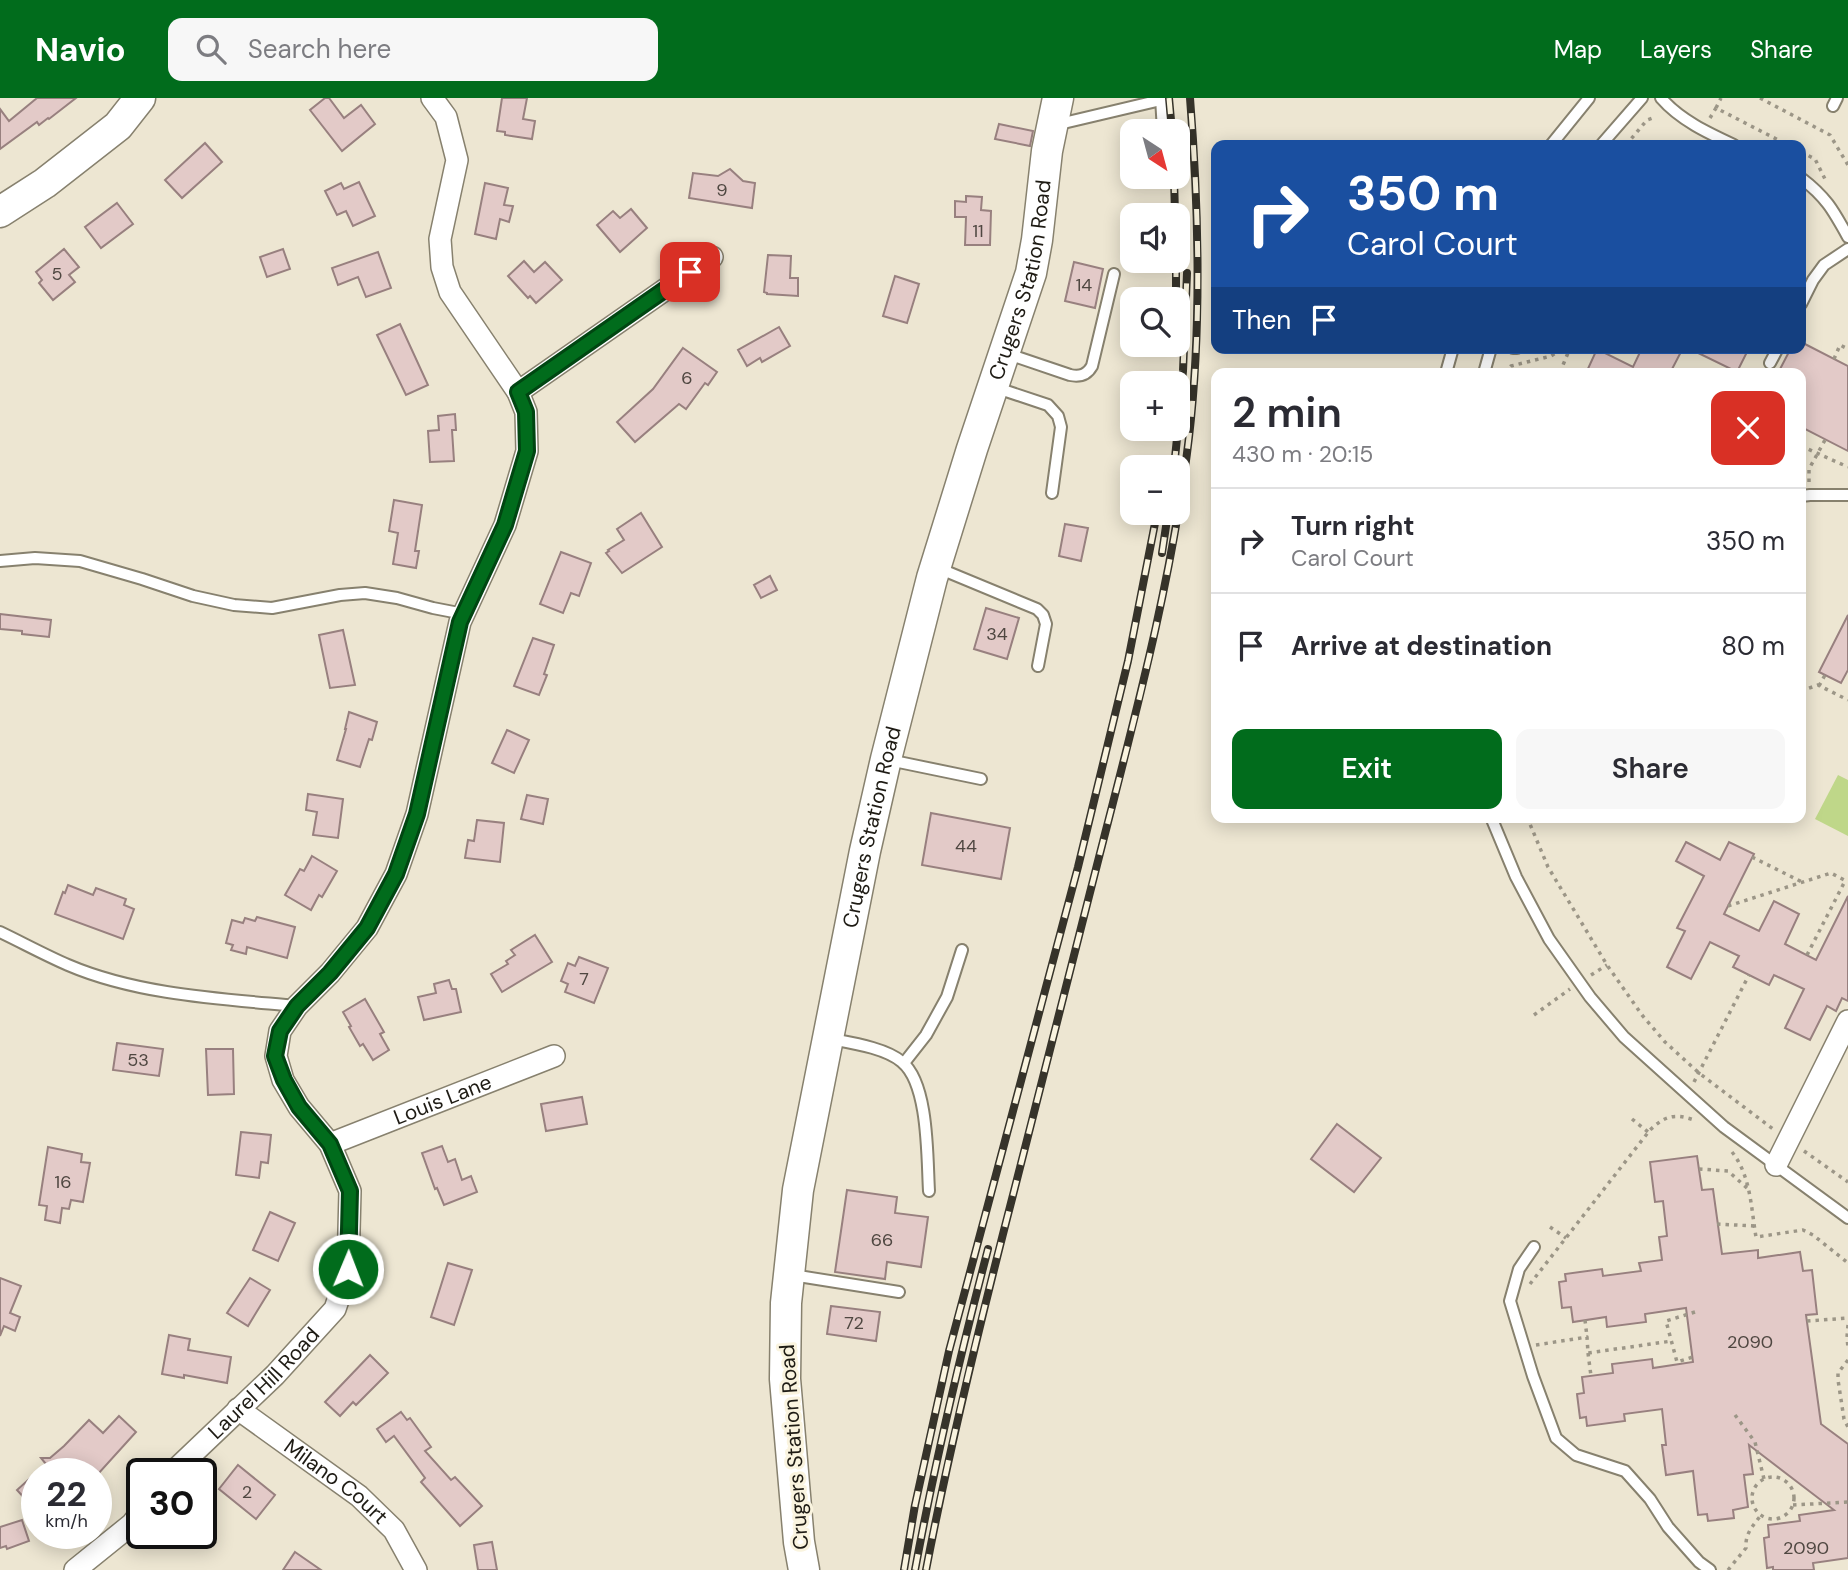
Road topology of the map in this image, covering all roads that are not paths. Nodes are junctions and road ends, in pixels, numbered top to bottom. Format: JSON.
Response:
{"nodes":[{"id":1,"x":140,"y":98,"type":"edge"},
{"id":2,"x":432,"y":98,"type":"edge"},
{"id":3,"x":1589,"y":98,"type":"edge"},
{"id":4,"x":1642,"y":98,"type":"edge"},
{"id":5,"x":1661,"y":98,"type":"edge"},
{"id":6,"x":1161,"y":99,"type":"edge"},
{"id":7,"x":1055,"y":112,"type":"edge"},
{"id":8,"x":1162,"y":119,"type":"edge"},
{"id":9,"x":1555,"y":140,"type":"edge"},
{"id":10,"x":1605,"y":140,"type":"edge"},
{"id":11,"x":1724,"y":140,"type":"edge"},
{"id":12,"x":1806,"y":182,"type":"edge"},
{"id":13,"x":0,"y":212,"type":"edge"},
{"id":14,"x":1848,"y":237,"type":"edge"},
{"id":15,"x":1848,"y":249,"type":"edge"},
{"id":16,"x":712,"y":257,"type":"dead end"},
{"id":17,"x":1114,"y":274,"type":"dead end"},
{"id":18,"x":1806,"y":294,"type":"edge"},
{"id":19,"x":1005,"y":353,"type":"junction"},
{"id":20,"x":1775,"y":354,"type":"edge"},
{"id":21,"x":1770,"y":363,"type":"dead end"},
{"id":22,"x":994,"y":387,"type":"junction"},
{"id":23,"x":518,"y":392,"type":"junction"},
{"id":24,"x":1052,"y":493,"type":"dead end"},
{"id":25,"x":1806,"y":495,"type":"edge"},
{"id":26,"x":1848,"y":495,"type":"edge"},
{"id":27,"x":0,"y":561,"type":"edge"},
{"id":28,"x":936,"y":567,"type":"junction"},
{"id":29,"x":464,"y":614,"type":"junction"},
{"id":30,"x":1038,"y":666,"type":"dead end"},
{"id":31,"x":886,"y":759,"type":"junction"},
{"id":32,"x":981,"y":779,"type":"dead end"},
{"id":33,"x":1494,"y":823,"type":"edge"},
{"id":34,"x":0,"y":932,"type":"edge"},
{"id":35,"x":962,"y":950,"type":"dead end"},
{"id":36,"x":297,"y":1006,"type":"junction"},
{"id":37,"x":1848,"y":1021,"type":"edge"},
{"id":38,"x":828,"y":1038,"type":"junction"},
{"id":39,"x":554,"y":1056,"type":"dead end"},
{"id":40,"x":904,"y":1063,"type":"junction"},
{"id":41,"x":330,"y":1144,"type":"junction"},
{"id":42,"x":1776,"y":1165,"type":"junction"},
{"id":43,"x":929,"y":1191,"type":"dead end"},
{"id":44,"x":1848,"y":1218,"type":"edge"},
{"id":45,"x":1534,"y":1247,"type":"dead end"},
{"id":46,"x":789,"y":1274,"type":"junction"},
{"id":47,"x":899,"y":1292,"type":"dead end"},
{"id":48,"x":238,"y":1409,"type":"junction"},
{"id":49,"x":187,"y":1458,"type":"edge"},
{"id":50,"x":126,"y":1529,"type":"edge"},
{"id":51,"x":75,"y":1570,"type":"edge"},
{"id":52,"x":416,"y":1570,"type":"edge"},
{"id":53,"x":804,"y":1570,"type":"edge"},
{"id":54,"x":1710,"y":1570,"type":"edge"}],
"edges":[{"from":1,"to":13,"type":"street"},
{"from":2,"to":23,"type":"street","name":"Laurel Hill Road"},
{"from":3,"to":9,"type":"lane"},
{"from":4,"to":10,"type":"lane"},
{"from":5,"to":11,"type":"lane"},
{"from":6,"to":7,"type":"lane"},
{"from":6,"to":8,"type":"lane"},
{"from":7,"to":19,"type":"street","name":"Crugers Station Road"},
{"from":12,"to":14,"type":"lane"},
{"from":15,"to":18,"type":"lane"},
{"from":16,"to":23,"type":"street"},
{"from":17,"to":19,"type":"lane"},
{"from":19,"to":22,"type":"street","name":"Crugers Station Road"},
{"from":20,"to":21,"type":"lane"},
{"from":22,"to":24,"type":"lane"},
{"from":22,"to":28,"type":"street","name":"Crugers Station Road"},
{"from":23,"to":29,"type":"street","name":"Laurel Hill Road"},
{"from":25,"to":26,"type":"lane"},
{"from":27,"to":29,"type":"lane"},
{"from":28,"to":30,"type":"lane"},
{"from":28,"to":31,"type":"street","name":"Crugers Station Road"},
{"from":29,"to":36,"type":"street","name":"Laurel Hill Road"},
{"from":31,"to":32,"type":"lane"},
{"from":31,"to":38,"type":"street","name":"Crugers Station Road"},
{"from":33,"to":42,"type":"lane"},
{"from":34,"to":36,"type":"lane"},
{"from":35,"to":40,"type":"lane"},
{"from":36,"to":41,"type":"street","name":"Laurel Hill Road"},
{"from":37,"to":42,"type":"street"},
{"from":38,"to":40,"type":"lane"},
{"from":38,"to":46,"type":"street","name":"Crugers Station Road"},
{"from":39,"to":41,"type":"street","name":"Louis Lane"},
{"from":40,"to":43,"type":"lane"},
{"from":41,"to":48,"type":"street","name":"Laurel Hill Road"},
{"from":42,"to":44,"type":"lane"},
{"from":45,"to":54,"type":"lane"},
{"from":46,"to":47,"type":"lane"},
{"from":46,"to":53,"type":"street","name":"Crugers Station Road"},
{"from":48,"to":49,"type":"street","name":"Laurel Hill Road"},
{"from":48,"to":52,"type":"street","name":"Milano Court"},
{"from":50,"to":51,"type":"street"}]}
